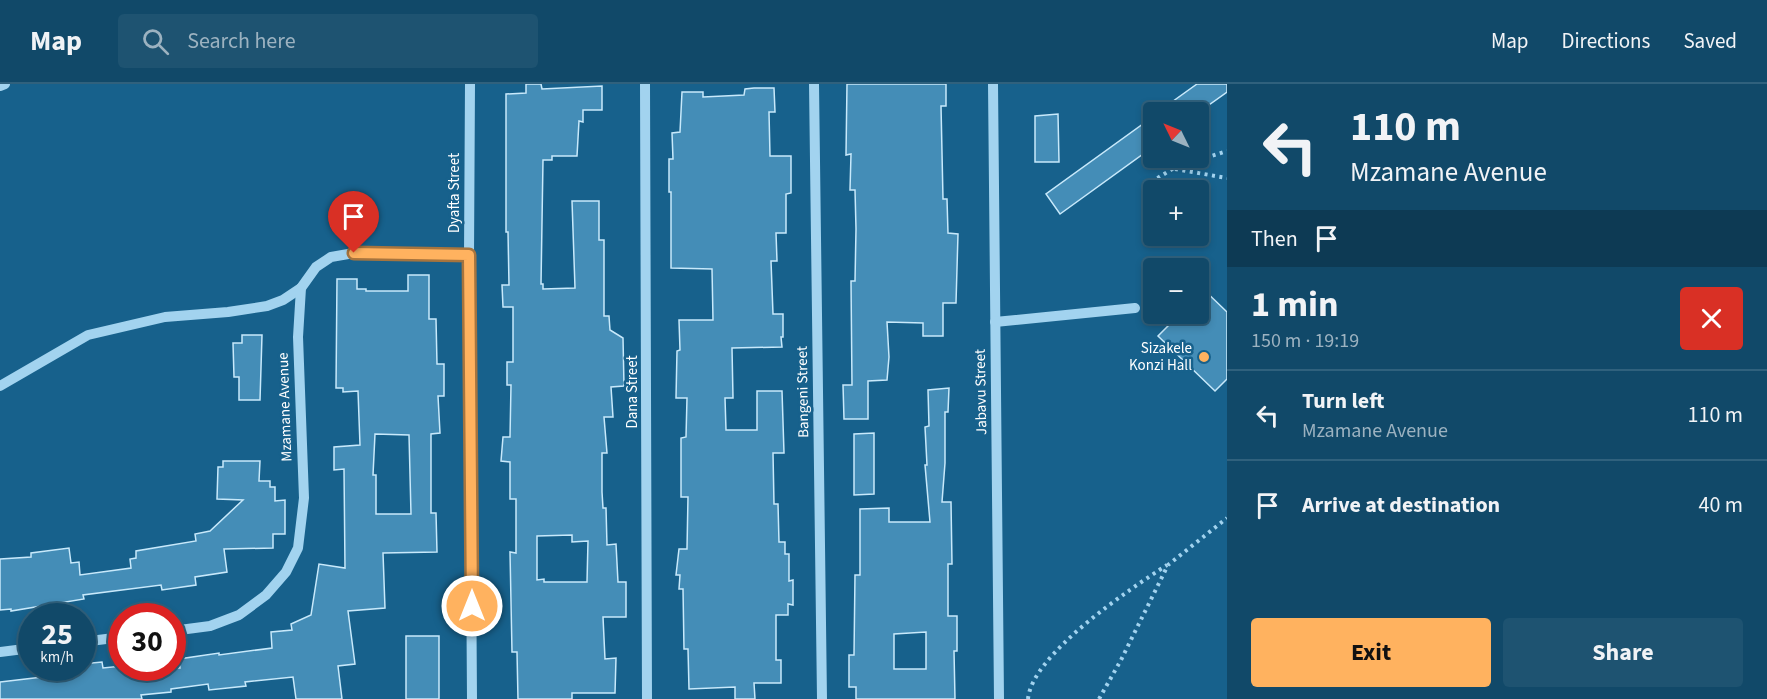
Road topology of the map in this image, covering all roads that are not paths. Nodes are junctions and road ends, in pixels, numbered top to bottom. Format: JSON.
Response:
{"nodes":[{"id":1,"x":5,"y":84,"type":"edge"},
{"id":2,"x":470,"y":84,"type":"edge"},
{"id":3,"x":645,"y":84,"type":"edge"},
{"id":4,"x":814,"y":84,"type":"edge"},
{"id":5,"x":993,"y":84,"type":"edge"},
{"id":6,"x":0,"y":86,"type":"edge"},
{"id":7,"x":469,"y":255,"type":"junction"},
{"id":8,"x":300,"y":288,"type":"junction"},
{"id":9,"x":1135,"y":309,"type":"dead end"},
{"id":10,"x":995,"y":322,"type":"junction"},
{"id":11,"x":0,"y":386,"type":"edge"},
{"id":12,"x":186,"y":629,"type":"edge"},
{"id":13,"x":18,"y":650,"type":"edge"},
{"id":14,"x":0,"y":652,"type":"edge"},
{"id":15,"x":472,"y":699,"type":"edge"},
{"id":16,"x":647,"y":699,"type":"edge"},
{"id":17,"x":822,"y":699,"type":"edge"},
{"id":18,"x":999,"y":699,"type":"edge"}],
"edges":[{"from":1,"to":6,"type":"street"},
{"from":2,"to":7,"type":"street","name":"Dyafta Street"},
{"from":3,"to":16,"type":"street","name":"Dana Street"},
{"from":4,"to":17,"type":"street","name":"Bangeni Street"},
{"from":5,"to":10,"type":"street","name":"Jabavu Street"},
{"from":7,"to":8,"type":"street"},
{"from":7,"to":15,"type":"street","name":"Dyafta Street"},
{"from":8,"to":11,"type":"street"},
{"from":8,"to":12,"type":"street","name":"Mzamane Avenue"},
{"from":9,"to":10,"type":"street"},
{"from":10,"to":18,"type":"street","name":"Jabavu Street"},
{"from":13,"to":14,"type":"street"}]}
